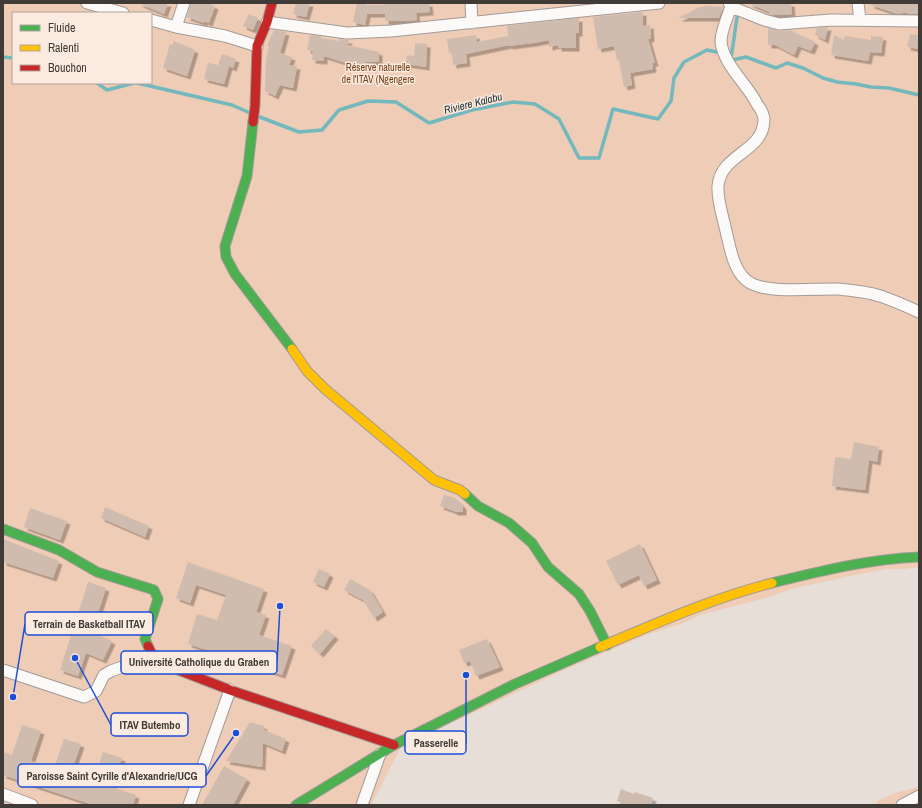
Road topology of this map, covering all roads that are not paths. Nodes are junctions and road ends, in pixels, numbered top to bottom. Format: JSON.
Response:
{"nodes":[{"id":1,"x":87,"y":3,"type":"edge"},
{"id":2,"x":184,"y":3,"type":"edge"},
{"id":3,"x":272,"y":3,"type":"edge"},
{"id":4,"x":471,"y":3,"type":"edge"},
{"id":5,"x":659,"y":3,"type":"edge"},
{"id":6,"x":719,"y":3,"type":"edge"},
{"id":7,"x":858,"y":3,"type":"edge"},
{"id":8,"x":108,"y":6,"type":"edge"},
{"id":9,"x":735,"y":8,"type":"edge"},
{"id":10,"x":121,"y":12,"type":"edge"},
{"id":11,"x":152,"y":20,"type":"edge"},
{"id":12,"x":860,"y":20,"type":"junction"},
{"id":13,"x":919,"y":21,"type":"edge"},
{"id":14,"x":267,"y":22,"type":"junction"},
{"id":15,"x":472,"y":23,"type":"junction"},
{"id":16,"x":176,"y":27,"type":"junction"},
{"id":17,"x":257,"y":46,"type":"junction"},
{"id":18,"x":919,"y":312,"type":"edge"},
{"id":19,"x":3,"y":529,"type":"edge"},
{"id":20,"x":919,"y":557,"type":"edge"},
{"id":21,"x":607,"y":645,"type":"junction"},
{"id":22,"x":153,"y":656,"type":"junction"},
{"id":23,"x":3,"y":670,"type":"edge"},
{"id":24,"x":230,"y":690,"type":"junction"},
{"id":25,"x":394,"y":745,"type":"junction"},
{"id":26,"x":380,"y":754,"type":"junction"},
{"id":27,"x":3,"y":794,"type":"edge"},
{"id":28,"x":919,"y":796,"type":"edge"},
{"id":29,"x":32,"y":805,"type":"edge"},
{"id":30,"x":189,"y":805,"type":"edge"},
{"id":31,"x":296,"y":805,"type":"edge"},
{"id":32,"x":362,"y":805,"type":"edge"},
{"id":33,"x":902,"y":805,"type":"edge"}],
"edges":[{"from":1,"to":8,"type":"street"},
{"from":2,"to":16,"type":"street"},
{"from":3,"to":14,"type":"street"},
{"from":4,"to":15,"type":"street"},
{"from":5,"to":15,"type":"street"},
{"from":6,"to":9,"type":"street"},
{"from":7,"to":12,"type":"street"},
{"from":8,"to":10,"type":"street"},
{"from":9,"to":12,"type":"street"},
{"from":9,"to":18,"type":"street"},
{"from":11,"to":16,"type":"street"},
{"from":12,"to":13,"type":"street"},
{"from":14,"to":15,"type":"street"},
{"from":14,"to":17,"type":"street"},
{"from":16,"to":17,"type":"street"},
{"from":17,"to":21,"type":"street"},
{"from":19,"to":22,"type":"street"},
{"from":20,"to":21,"type":"street"},
{"from":21,"to":25,"type":"street"},
{"from":22,"to":23,"type":"street"},
{"from":22,"to":24,"type":"street"},
{"from":24,"to":25,"type":"street"},
{"from":24,"to":30,"type":"street"},
{"from":25,"to":26,"type":"street"},
{"from":26,"to":31,"type":"street"},
{"from":26,"to":32,"type":"street"},
{"from":27,"to":29,"type":"street"},
{"from":28,"to":33,"type":"street"}]}
